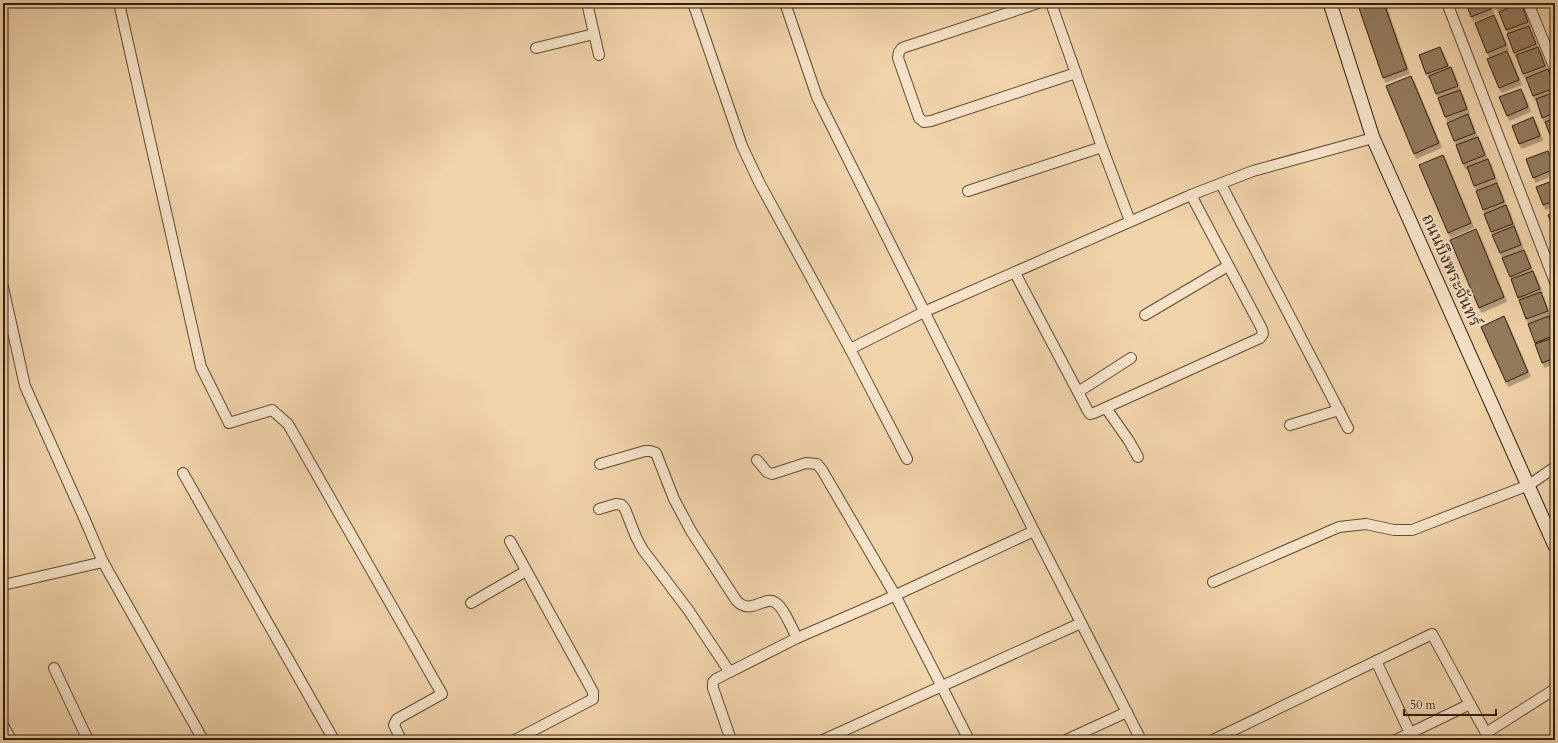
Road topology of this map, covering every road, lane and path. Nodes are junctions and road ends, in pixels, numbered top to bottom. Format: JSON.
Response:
{"nodes":[{"id":1,"x":119,"y":3,"type":"edge"},
{"id":2,"x":587,"y":3,"type":"edge"},
{"id":3,"x":693,"y":3,"type":"edge"},
{"id":4,"x":785,"y":3,"type":"edge"},
{"id":5,"x":1038,"y":3,"type":"edge"},
{"id":6,"x":1051,"y":3,"type":"edge"},
{"id":7,"x":1330,"y":3,"type":"edge"},
{"id":8,"x":1447,"y":3,"type":"edge"},
{"id":9,"x":1528,"y":3,"type":"edge"},
{"id":10,"x":594,"y":34,"type":"junction"},
{"id":11,"x":536,"y":48,"type":"dead end"},
{"id":12,"x":599,"y":55,"type":"dead end"},
{"id":13,"x":1555,"y":69,"type":"edge"},
{"id":14,"x":1076,"y":73,"type":"junction"},
{"id":15,"x":1373,"y":138,"type":"junction"},
{"id":16,"x":1102,"y":147,"type":"junction"},
{"id":17,"x":1221,"y":184,"type":"junction"},
{"id":18,"x":968,"y":191,"type":"dead end"},
{"id":19,"x":1191,"y":195,"type":"junction"},
{"id":20,"x":1130,"y":221,"type":"junction"},
{"id":21,"x":1228,"y":266,"type":"junction"},
{"id":22,"x":1015,"y":273,"type":"junction"},
{"id":23,"x":1555,"y":282,"type":"edge"},
{"id":24,"x":3,"y":287,"type":"edge"},
{"id":25,"x":926,"y":311,"type":"junction"},
{"id":26,"x":1145,"y":315,"type":"dead end"},
{"id":27,"x":850,"y":349,"type":"junction"},
{"id":28,"x":1131,"y":358,"type":"dead end"},
{"id":29,"x":1078,"y":392,"type":"junction"},
{"id":30,"x":1106,"y":408,"type":"junction"},
{"id":31,"x":1339,"y":410,"type":"junction"},
{"id":32,"x":1290,"y":425,"type":"dead end"},
{"id":33,"x":1348,"y":428,"type":"dead end"},
{"id":34,"x":1138,"y":457,"type":"dead end"},
{"id":35,"x":907,"y":459,"type":"dead end"},
{"id":36,"x":757,"y":460,"type":"dead end"},
{"id":37,"x":600,"y":464,"type":"dead end"},
{"id":38,"x":1555,"y":467,"type":"edge"},
{"id":39,"x":183,"y":473,"type":"dead end"},
{"id":40,"x":1529,"y":485,"type":"junction"},
{"id":41,"x":599,"y":509,"type":"dead end"},
{"id":42,"x":1034,"y":531,"type":"junction"},
{"id":43,"x":510,"y":541,"type":"dead end"},
{"id":44,"x":1555,"y":546,"type":"edge"},
{"id":45,"x":103,"y":562,"type":"junction"},
{"id":46,"x":526,"y":571,"type":"junction"},
{"id":47,"x":1212,"y":582,"type":"dead end"},
{"id":48,"x":3,"y":585,"type":"edge"},
{"id":49,"x":896,"y":595,"type":"junction"},
{"id":50,"x":471,"y":603,"type":"dead end"},
{"id":51,"x":1081,"y":623,"type":"junction"},
{"id":52,"x":797,"y":638,"type":"junction"},
{"id":53,"x":1376,"y":661,"type":"junction"},
{"id":54,"x":54,"y":668,"type":"dead end"},
{"id":55,"x":729,"y":671,"type":"junction"},
{"id":56,"x":942,"y":687,"type":"junction"},
{"id":57,"x":1555,"y":689,"type":"edge"},
{"id":58,"x":1470,"y":704,"type":"junction"},
{"id":59,"x":1127,"y":712,"type":"junction"},
{"id":60,"x":3,"y":720,"type":"edge"},
{"id":61,"x":1410,"y":734,"type":"junction"},
{"id":62,"x":1488,"y":737,"type":"edge"},
{"id":63,"x":14,"y":740,"type":"edge"},
{"id":64,"x":88,"y":740,"type":"edge"},
{"id":65,"x":204,"y":740,"type":"edge"},
{"id":66,"x":334,"y":740,"type":"edge"},
{"id":67,"x":401,"y":740,"type":"edge"},
{"id":68,"x":515,"y":740,"type":"edge"},
{"id":69,"x":731,"y":740,"type":"edge"},
{"id":70,"x":823,"y":740,"type":"edge"},
{"id":71,"x":969,"y":740,"type":"edge"},
{"id":72,"x":1066,"y":740,"type":"edge"},
{"id":73,"x":1141,"y":740,"type":"edge"},
{"id":74,"x":1213,"y":740,"type":"edge"},
{"id":75,"x":1396,"y":740,"type":"edge"}],
"edges":[{"from":1,"to":67,"type":"street"},
{"from":2,"to":10,"type":"street"},
{"from":3,"to":27,"type":"street"},
{"from":4,"to":25,"type":"street"},
{"from":5,"to":14,"type":"street"},
{"from":6,"to":14,"type":"street"},
{"from":7,"to":15,"type":"street","name":"ถนนบึงพระจันทร์"},
{"from":8,"to":23,"type":"street"},
{"from":9,"to":13,"type":"street"},
{"from":10,"to":11,"type":"street"},
{"from":10,"to":12,"type":"street"},
{"from":14,"to":16,"type":"street"},
{"from":15,"to":17,"type":"street"},
{"from":15,"to":40,"type":"street","name":"ถนนบึงพระจันทร์"},
{"from":16,"to":18,"type":"street"},
{"from":16,"to":20,"type":"street"},
{"from":17,"to":19,"type":"street"},
{"from":17,"to":31,"type":"street"},
{"from":19,"to":20,"type":"street"},
{"from":19,"to":21,"type":"street"},
{"from":20,"to":22,"type":"street"},
{"from":21,"to":26,"type":"street"},
{"from":21,"to":30,"type":"street"},
{"from":22,"to":25,"type":"street"},
{"from":22,"to":29,"type":"street"},
{"from":24,"to":45,"type":"street"},
{"from":25,"to":27,"type":"street"},
{"from":25,"to":42,"type":"street"},
{"from":27,"to":35,"type":"street"},
{"from":28,"to":29,"type":"street"},
{"from":29,"to":30,"type":"street"},
{"from":30,"to":34,"type":"street"},
{"from":31,"to":32,"type":"street"},
{"from":31,"to":33,"type":"street"},
{"from":36,"to":49,"type":"street"},
{"from":37,"to":52,"type":"street"},
{"from":38,"to":40,"type":"street"},
{"from":39,"to":66,"type":"street"},
{"from":40,"to":44,"type":"street","name":"ถนนบึงพระจันทร์"},
{"from":40,"to":47,"type":"street"},
{"from":41,"to":55,"type":"street"},
{"from":42,"to":49,"type":"street"},
{"from":42,"to":51,"type":"street"},
{"from":43,"to":46,"type":"street"},
{"from":45,"to":48,"type":"street"},
{"from":45,"to":65,"type":"street"},
{"from":46,"to":50,"type":"street"},
{"from":46,"to":68,"type":"street"},
{"from":49,"to":52,"type":"street"},
{"from":49,"to":56,"type":"street"},
{"from":51,"to":56,"type":"street"},
{"from":51,"to":59,"type":"street"},
{"from":52,"to":55,"type":"street"},
{"from":53,"to":58,"type":"street"},
{"from":53,"to":61,"type":"street"},
{"from":53,"to":74,"type":"street"},
{"from":54,"to":64,"type":"street"},
{"from":55,"to":69,"type":"street"},
{"from":56,"to":70,"type":"street"},
{"from":56,"to":71,"type":"street"},
{"from":57,"to":62,"type":"street"},
{"from":58,"to":61,"type":"street"},
{"from":58,"to":62,"type":"street"},
{"from":59,"to":72,"type":"street"},
{"from":59,"to":73,"type":"street"},
{"from":60,"to":63,"type":"lane"},
{"from":61,"to":75,"type":"street"}]}
